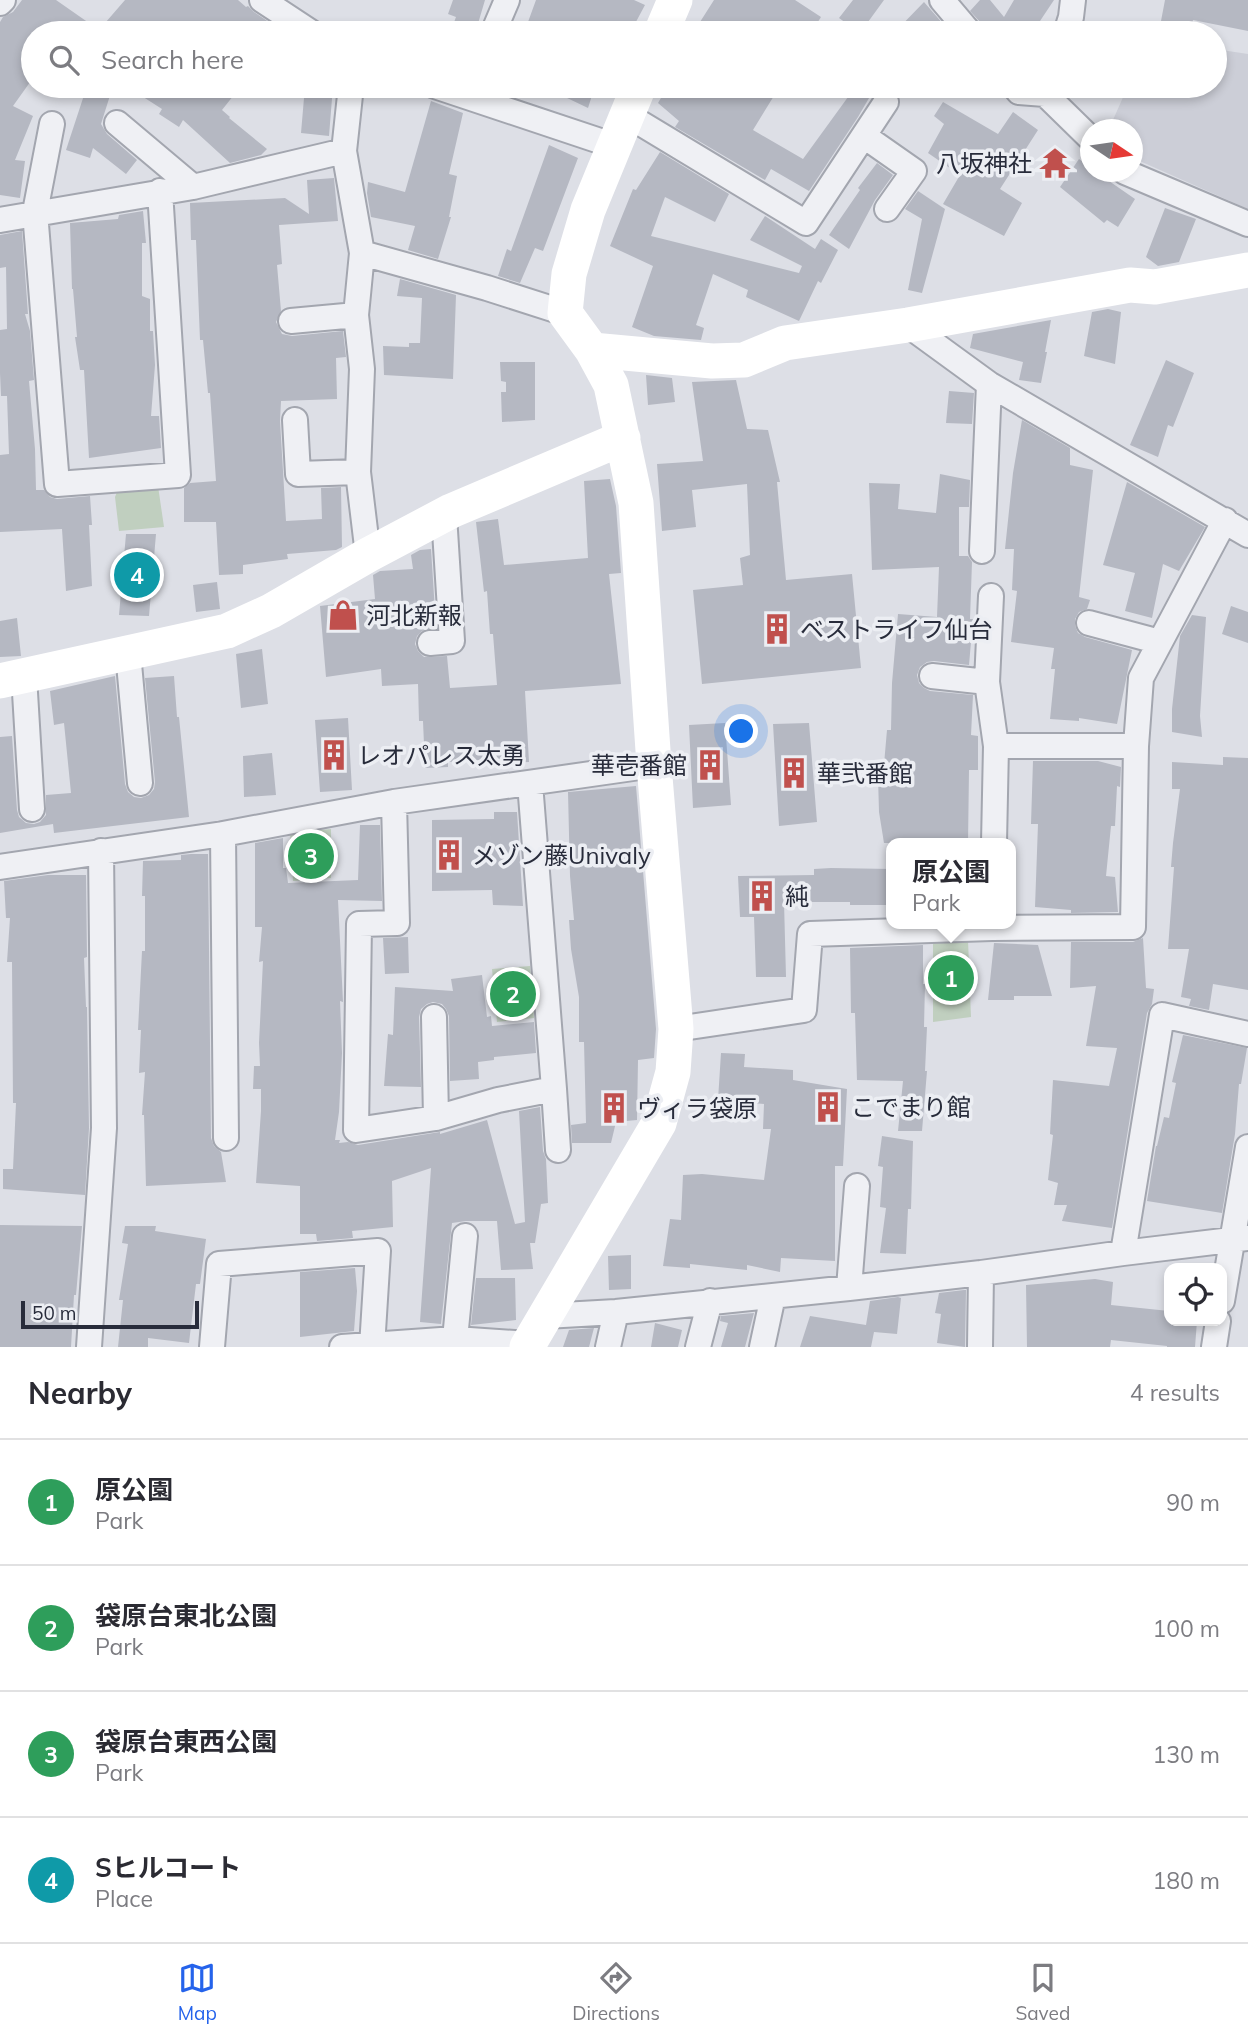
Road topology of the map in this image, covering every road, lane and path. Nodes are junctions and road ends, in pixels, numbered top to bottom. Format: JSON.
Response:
{"nodes":[{"id":1,"x":262,"y":0,"type":"edge"},
{"id":2,"x":507,"y":0,"type":"edge"},
{"id":3,"x":674,"y":0,"type":"edge"},
{"id":4,"x":942,"y":0,"type":"edge"},
{"id":5,"x":1073,"y":0,"type":"edge"},
{"id":6,"x":294,"y":21,"type":"edge"},
{"id":7,"x":498,"y":21,"type":"edge"},
{"id":8,"x":666,"y":21,"type":"edge"},
{"id":9,"x":960,"y":21,"type":"edge"},
{"id":10,"x":1070,"y":21,"type":"edge"},
{"id":11,"x":350,"y":98,"type":"edge"},
{"id":12,"x":513,"y":98,"type":"edge"},
{"id":13,"x":1054,"y":98,"type":"edge"},
{"id":14,"x":886,"y":102,"type":"dead end"},
{"id":15,"x":627,"y":116,"type":"edge"},
{"id":16,"x":117,"y":123,"type":"dead end"},
{"id":17,"x":52,"y":124,"type":"dead end"},
{"id":18,"x":1080,"y":127,"type":"edge"},
{"id":19,"x":864,"y":136,"type":"junction"},
{"id":20,"x":344,"y":151,"type":"junction"},
{"id":21,"x":1143,"y":180,"type":"edge"},
{"id":22,"x":193,"y":187,"type":"junction"},
{"id":23,"x":160,"y":191,"type":"junction"},
{"id":24,"x":887,"y":209,"type":"dead end"},
{"id":25,"x":35,"y":212,"type":"junction"},
{"id":26,"x":0,"y":220,"type":"edge"},
{"id":27,"x":1248,"y":224,"type":"edge"},
{"id":28,"x":362,"y":253,"type":"junction"},
{"id":29,"x":1248,"y":270,"type":"edge"},
{"id":30,"x":565,"y":313,"type":"junction"},
{"id":31,"x":356,"y":315,"type":"junction"},
{"id":32,"x":291,"y":321,"type":"dead end"},
{"id":33,"x":908,"y":325,"type":"junction"},
{"id":34,"x":592,"y":349,"type":"junction"},
{"id":35,"x":989,"y":384,"type":"junction"},
{"id":36,"x":295,"y":420,"type":"dead end"},
{"id":37,"x":623,"y":438,"type":"junction"},
{"id":38,"x":359,"y":472,"type":"junction"},
{"id":39,"x":444,"y":515,"type":"junction"},
{"id":40,"x":1225,"y":520,"type":"junction"},
{"id":41,"x":1248,"y":534,"type":"edge"},
{"id":42,"x":982,"y":551,"type":"dead end"},
{"id":43,"x":368,"y":555,"type":"junction"},
{"id":44,"x":991,"y":596,"type":"dead end"},
{"id":45,"x":1089,"y":623,"type":"dead end"},
{"id":46,"x":1160,"y":642,"type":"junction"},
{"id":47,"x":430,"y":643,"type":"dead end"},
{"id":48,"x":128,"y":653,"type":"junction"},
{"id":49,"x":932,"y":676,"type":"dead end"},
{"id":50,"x":12,"y":678,"type":"edge"},
{"id":51,"x":986,"y":682,"type":"junction"},
{"id":52,"x":996,"y":746,"type":"junction"},
{"id":53,"x":1136,"y":746,"type":"junction"},
{"id":54,"x":654,"y":765,"type":"junction"},
{"id":55,"x":140,"y":783,"type":"dead end"},
{"id":56,"x":530,"y":783,"type":"junction"},
{"id":57,"x":394,"y":802,"type":"junction"},
{"id":58,"x":32,"y":809,"type":"dead end"},
{"id":59,"x":223,"y":834,"type":"junction"},
{"id":60,"x":994,"y":838,"type":"edge"},
{"id":61,"x":101,"y":852,"type":"junction"},
{"id":62,"x":0,"y":867,"type":"edge"},
{"id":63,"x":1016,"y":926,"type":"edge"},
{"id":64,"x":924,"y":929,"type":"edge"},
{"id":65,"x":434,"y":1017,"type":"dead end"},
{"id":66,"x":676,"y":1029,"type":"junction"},
{"id":67,"x":1248,"y":1034,"type":"edge"},
{"id":68,"x":554,"y":1089,"type":"junction"},
{"id":69,"x":436,"y":1118,"type":"junction"},
{"id":70,"x":226,"y":1138,"type":"dead end"},
{"id":71,"x":1248,"y":1147,"type":"edge"},
{"id":72,"x":558,"y":1150,"type":"dead end"},
{"id":73,"x":857,"y":1186,"type":"dead end"},
{"id":74,"x":465,"y":1236,"type":"dead end"},
{"id":75,"x":1240,"y":1239,"type":"edge"},
{"id":76,"x":1123,"y":1253,"type":"junction"},
{"id":77,"x":981,"y":1273,"type":"junction"},
{"id":78,"x":1227,"y":1284,"type":"edge"},
{"id":79,"x":849,"y":1288,"type":"junction"},
{"id":80,"x":773,"y":1296,"type":"junction"},
{"id":81,"x":710,"y":1301,"type":"junction"},
{"id":82,"x":616,"y":1312,"type":"junction"},
{"id":83,"x":1218,"y":1326,"type":"edge"},
{"id":84,"x":534,"y":1336,"type":"edge"},
{"id":85,"x":455,"y":1339,"type":"junction"},
{"id":86,"x":372,"y":1345,"type":"edge"},
{"id":87,"x":89,"y":1347,"type":"edge"},
{"id":88,"x":212,"y":1347,"type":"edge"},
{"id":89,"x":342,"y":1347,"type":"edge"},
{"id":90,"x":608,"y":1347,"type":"edge"},
{"id":91,"x":698,"y":1347,"type":"edge"},
{"id":92,"x":762,"y":1347,"type":"edge"},
{"id":93,"x":981,"y":1347,"type":"edge"},
{"id":94,"x":1214,"y":1347,"type":"edge"}],
"edges":[{"from":1,"to":6,"type":"street"},
{"from":2,"to":7,"type":"street"},
{"from":3,"to":8,"type":"street"},
{"from":4,"to":9,"type":"street"},
{"from":5,"to":10,"type":"street"},
{"from":11,"to":20,"type":"street"},
{"from":12,"to":15,"type":"street"},
{"from":13,"to":18,"type":"street"},
{"from":14,"to":19,"type":"street"},
{"from":15,"to":19,"type":"street"},
{"from":15,"to":30,"type":"street"},
{"from":16,"to":22,"type":"street"},
{"from":17,"to":25,"type":"street"},
{"from":19,"to":24,"type":"street"},
{"from":20,"to":22,"type":"street"},
{"from":20,"to":28,"type":"street"},
{"from":21,"to":27,"type":"street"},
{"from":22,"to":23,"type":"street"},
{"from":23,"to":25,"type":"street"},
{"from":23,"to":25,"type":"street"},
{"from":25,"to":26,"type":"street"},
{"from":28,"to":30,"type":"street"},
{"from":28,"to":31,"type":"street"},
{"from":29,"to":33,"type":"street"},
{"from":30,"to":34,"type":"street"},
{"from":31,"to":32,"type":"street"},
{"from":31,"to":38,"type":"street"},
{"from":33,"to":34,"type":"street"},
{"from":33,"to":35,"type":"street"},
{"from":34,"to":37,"type":"street"},
{"from":35,"to":40,"type":"street"},
{"from":35,"to":42,"type":"street"},
{"from":36,"to":38,"type":"street"},
{"from":37,"to":39,"type":"street"},
{"from":37,"to":54,"type":"street"},
{"from":38,"to":43,"type":"street"},
{"from":39,"to":43,"type":"street"},
{"from":39,"to":47,"type":"street"},
{"from":40,"to":41,"type":"street"},
{"from":40,"to":46,"type":"street"},
{"from":43,"to":48,"type":"street"},
{"from":44,"to":51,"type":"street"},
{"from":45,"to":46,"type":"street"},
{"from":46,"to":53,"type":"street"},
{"from":48,"to":50,"type":"street"},
{"from":48,"to":55,"type":"street"},
{"from":49,"to":51,"type":"street"},
{"from":50,"to":58,"type":"street"},
{"from":51,"to":52,"type":"street"},
{"from":52,"to":53,"type":"street"},
{"from":52,"to":60,"type":"street"},
{"from":53,"to":63,"type":"street"},
{"from":54,"to":56,"type":"street"},
{"from":54,"to":66,"type":"street"},
{"from":56,"to":57,"type":"street"},
{"from":56,"to":68,"type":"street"},
{"from":57,"to":59,"type":"street"},
{"from":57,"to":69,"type":"street"},
{"from":59,"to":61,"type":"street"},
{"from":59,"to":70,"type":"street"},
{"from":61,"to":62,"type":"street"},
{"from":61,"to":87,"type":"street"},
{"from":64,"to":66,"type":"street"},
{"from":65,"to":69,"type":"street"},
{"from":66,"to":84,"type":"street"},
{"from":67,"to":76,"type":"street"},
{"from":68,"to":69,"type":"street"},
{"from":68,"to":72,"type":"street"},
{"from":71,"to":75,"type":"street"},
{"from":73,"to":79,"type":"street"},
{"from":74,"to":85,"type":"street"},
{"from":75,"to":76,"type":"street"},
{"from":75,"to":78,"type":"street"},
{"from":76,"to":77,"type":"street"},
{"from":77,"to":79,"type":"street"},
{"from":77,"to":93,"type":"street"},
{"from":79,"to":80,"type":"street"},
{"from":80,"to":81,"type":"street"},
{"from":80,"to":92,"type":"street"},
{"from":81,"to":82,"type":"street"},
{"from":81,"to":91,"type":"street"},
{"from":82,"to":84,"type":"street"},
{"from":82,"to":90,"type":"street"},
{"from":83,"to":94,"type":"street"},
{"from":84,"to":85,"type":"street"},
{"from":85,"to":86,"type":"street"},
{"from":86,"to":88,"type":"street"},
{"from":86,"to":89,"type":"street"}]}
